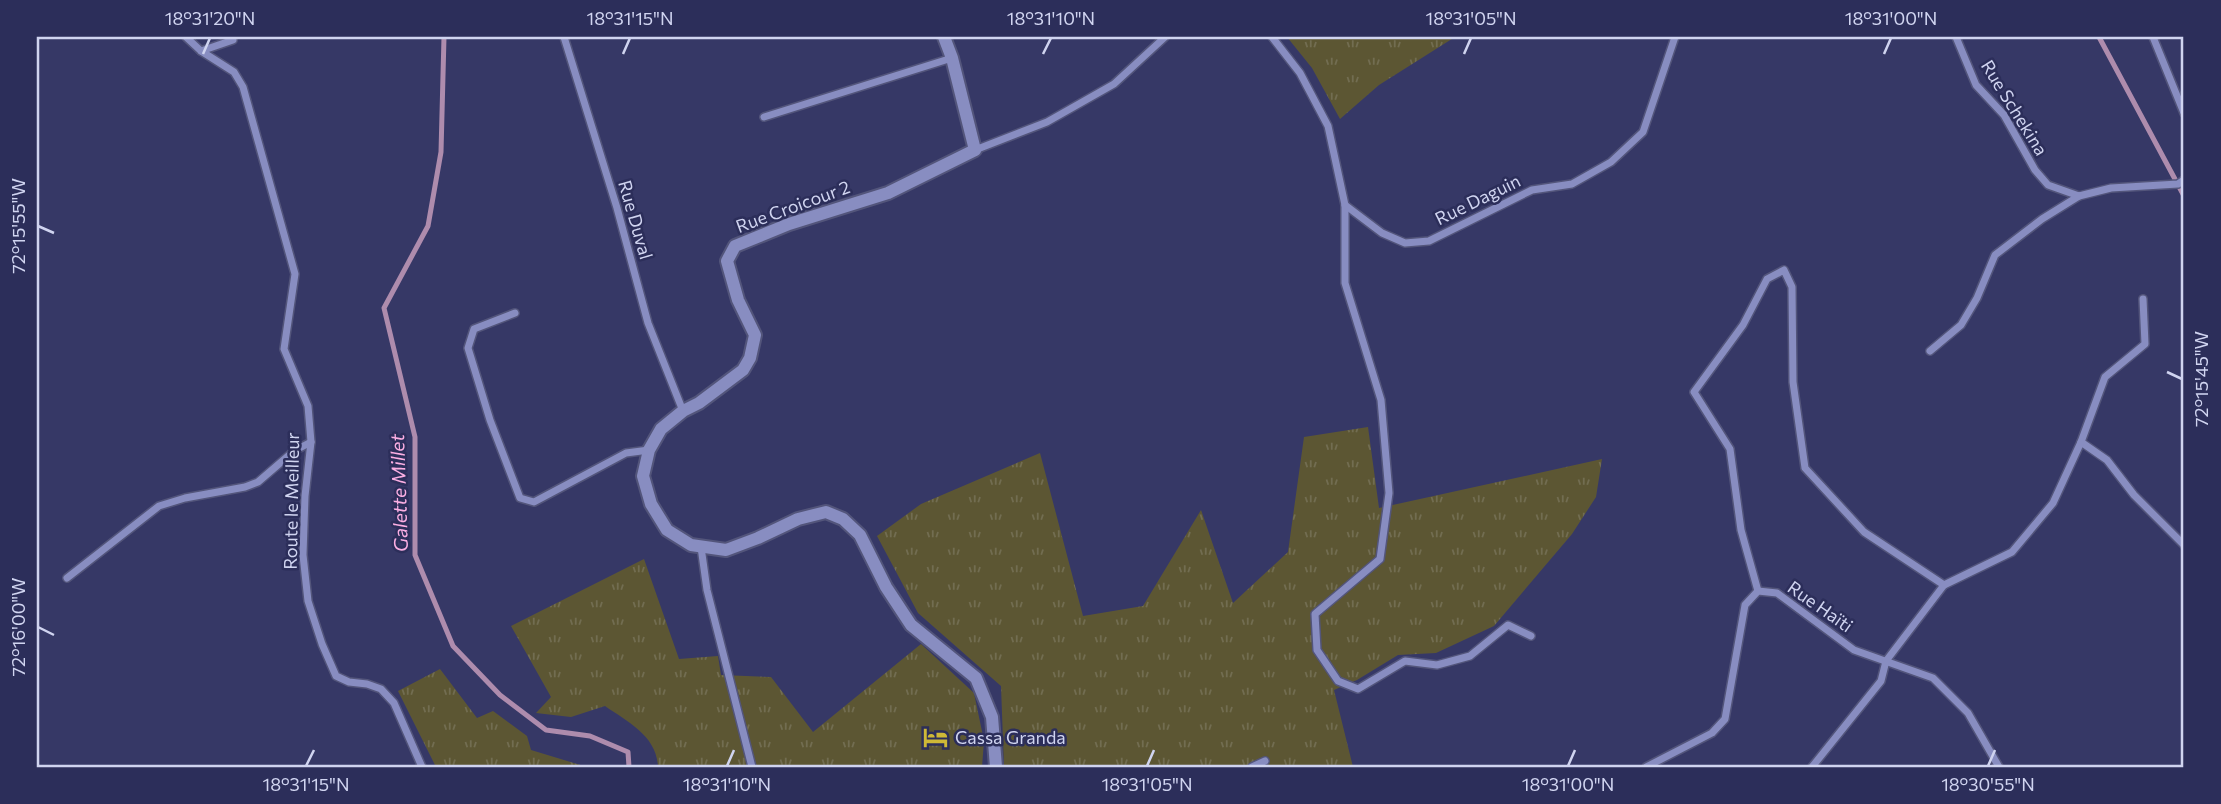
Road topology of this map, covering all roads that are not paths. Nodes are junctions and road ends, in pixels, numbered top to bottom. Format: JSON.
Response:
{"nodes":[{"id":1,"x":186,"y":37,"type":"edge"},
{"id":2,"x":564,"y":37,"type":"edge"},
{"id":3,"x":944,"y":37,"type":"edge"},
{"id":4,"x":1164,"y":37,"type":"edge"},
{"id":5,"x":1272,"y":37,"type":"edge"},
{"id":6,"x":1675,"y":37,"type":"edge"},
{"id":7,"x":1956,"y":37,"type":"edge"},
{"id":8,"x":2152,"y":37,"type":"edge"},
{"id":9,"x":233,"y":40,"type":"dead end"},
{"id":10,"x":201,"y":51,"type":"junction"},
{"id":11,"x":952,"y":58,"type":"junction"},
{"id":12,"x":2184,"y":113,"type":"edge"},
{"id":13,"x":764,"y":117,"type":"dead end"},
{"id":14,"x":975,"y":150,"type":"junction"},
{"id":15,"x":2181,"y":182,"type":"edge"},
{"id":16,"x":2079,"y":196,"type":"junction"},
{"id":17,"x":1345,"y":205,"type":"junction"},
{"id":18,"x":2143,"y":299,"type":"dead end"},
{"id":19,"x":515,"y":313,"type":"dead end"},
{"id":20,"x":1930,"y":351,"type":"dead end"},
{"id":21,"x":683,"y":411,"type":"junction"},
{"id":22,"x":311,"y":442,"type":"junction"},
{"id":23,"x":2081,"y":442,"type":"junction"},
{"id":24,"x":649,"y":450,"type":"junction"},
{"id":25,"x":2184,"y":545,"type":"edge"},
{"id":26,"x":701,"y":547,"type":"junction"},
{"id":27,"x":67,"y":578,"type":"dead end"},
{"id":28,"x":1944,"y":585,"type":"junction"},
{"id":29,"x":1758,"y":590,"type":"junction"},
{"id":30,"x":1531,"y":636,"type":"dead end"},
{"id":31,"x":1886,"y":661,"type":"junction"},
{"id":32,"x":1265,"y":761,"type":"dead end"},
{"id":33,"x":422,"y":767,"type":"edge"},
{"id":34,"x":752,"y":767,"type":"edge"},
{"id":35,"x":996,"y":767,"type":"edge"},
{"id":36,"x":1252,"y":767,"type":"edge"},
{"id":37,"x":1646,"y":767,"type":"edge"},
{"id":38,"x":1812,"y":767,"type":"edge"},
{"id":39,"x":1999,"y":767,"type":"edge"}],
"edges":[{"from":1,"to":10,"type":"street","name":"Route le Meilleur"},
{"from":2,"to":21,"type":"street","name":"Rue Duval"},
{"from":3,"to":11,"type":"street"},
{"from":4,"to":14,"type":"street"},
{"from":5,"to":17,"type":"street"},
{"from":6,"to":17,"type":"street","name":"Rue Daguin"},
{"from":7,"to":16,"type":"street","name":"Rue Schekina"},
{"from":8,"to":12,"type":"street"},
{"from":9,"to":10,"type":"street"},
{"from":10,"to":22,"type":"street","name":"Route le Meilleur"},
{"from":11,"to":13,"type":"street"},
{"from":11,"to":14,"type":"street"},
{"from":14,"to":21,"type":"street","name":"Rue Croicour 2"},
{"from":15,"to":16,"type":"street"},
{"from":16,"to":20,"type":"street"},
{"from":17,"to":30,"type":"street"},
{"from":18,"to":23,"type":"street"},
{"from":19,"to":24,"type":"street"},
{"from":21,"to":24,"type":"street","name":"Rue Croicour 2"},
{"from":22,"to":27,"type":"street"},
{"from":22,"to":33,"type":"street","name":"Route le Meilleur"},
{"from":23,"to":25,"type":"street"},
{"from":23,"to":28,"type":"street"},
{"from":24,"to":26,"type":"street","name":"Rue Croicour 2"},
{"from":26,"to":34,"type":"street"},
{"from":26,"to":35,"type":"street","name":"Rue Croicour 2"},
{"from":28,"to":29,"type":"street"},
{"from":28,"to":31,"type":"street"},
{"from":29,"to":31,"type":"street","name":"Rue Haïti"},
{"from":29,"to":37,"type":"street","name":"Rue Haïti"},
{"from":31,"to":38,"type":"street"},
{"from":31,"to":39,"type":"street","name":"Rue Haïti"},
{"from":32,"to":36,"type":"street"}]}
